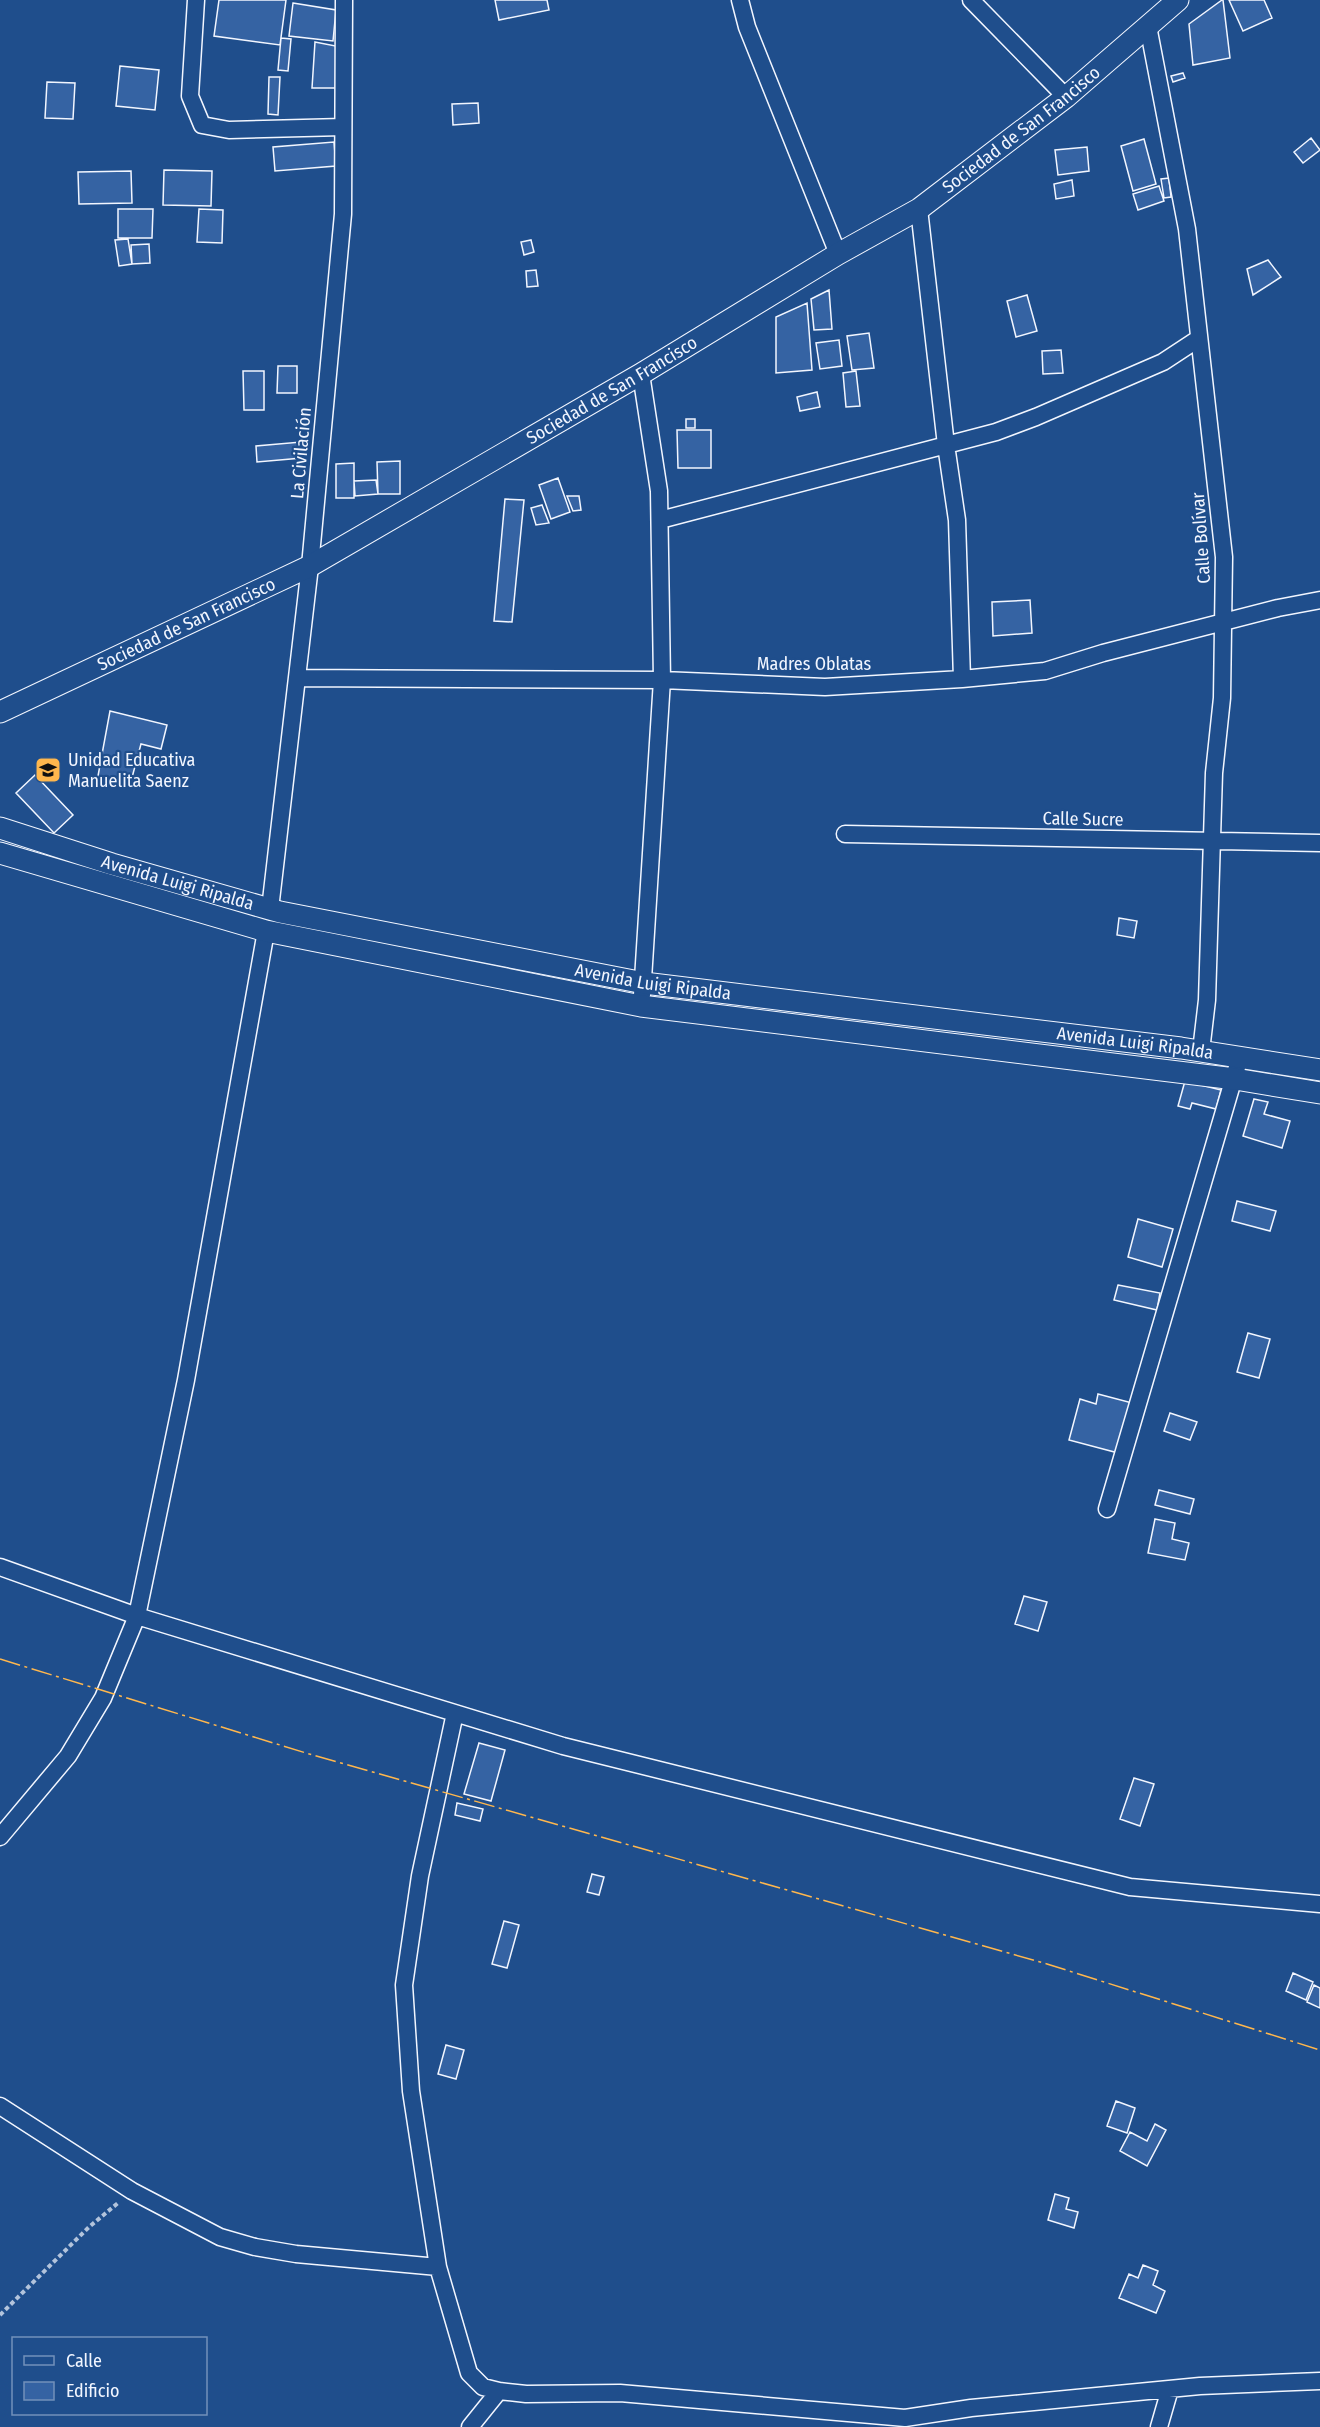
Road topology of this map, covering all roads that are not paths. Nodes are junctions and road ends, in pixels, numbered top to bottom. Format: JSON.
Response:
{"nodes":[{"id":1,"x":196,"y":0,"type":"edge"},
{"id":2,"x":344,"y":0,"type":"edge"},
{"id":3,"x":740,"y":0,"type":"edge"},
{"id":4,"x":971,"y":0,"type":"edge"},
{"id":5,"x":1178,"y":0,"type":"edge"},
{"id":6,"x":1148,"y":26,"type":"junction"},
{"id":7,"x":1066,"y":97,"type":"junction"},
{"id":8,"x":343,"y":127,"type":"junction"},
{"id":9,"x":919,"y":209,"type":"junction"},
{"id":10,"x":838,"y":254,"type":"junction"},
{"id":11,"x":1198,"y":339,"type":"junction"},
{"id":12,"x":641,"y":374,"type":"junction"},
{"id":13,"x":946,"y":445,"type":"junction"},
{"id":14,"x":660,"y":520,"type":"junction"},
{"id":15,"x":310,"y":566,"type":"junction"},
{"id":16,"x":1320,"y":600,"type":"edge"},
{"id":17,"x":1225,"y":622,"type":"junction"},
{"id":18,"x":297,"y":678,"type":"junction"},
{"id":19,"x":662,"y":680,"type":"junction"},
{"id":20,"x":962,"y":680,"type":"junction"},
{"id":21,"x":0,"y":712,"type":"edge"},
{"id":22,"x":0,"y":828,"type":"edge"},
{"id":23,"x":844,"y":834,"type":"dead end"},
{"id":24,"x":1212,"y":841,"type":"junction"},
{"id":25,"x":1320,"y":843,"type":"edge"},
{"id":26,"x":0,"y":853,"type":"edge"},
{"id":27,"x":270,"y":909,"type":"junction"},
{"id":28,"x":266,"y":931,"type":"junction"},
{"id":29,"x":644,"y":983,"type":"junction"},
{"id":30,"x":641,"y":1006,"type":"junction"},
{"id":31,"x":1201,"y":1051,"type":"junction"},
{"id":32,"x":1240,"y":1057,"type":"junction"},
{"id":33,"x":1320,"y":1070,"type":"edge"},
{"id":34,"x":1235,"y":1079,"type":"junction"},
{"id":35,"x":1320,"y":1093,"type":"edge"},
{"id":36,"x":1107,"y":1509,"type":"dead end"},
{"id":37,"x":0,"y":1568,"type":"edge"},
{"id":38,"x":137,"y":1616,"type":"junction"},
{"id":39,"x":455,"y":1713,"type":"junction"},
{"id":40,"x":0,"y":1837,"type":"edge"},
{"id":41,"x":1320,"y":1904,"type":"edge"},
{"id":42,"x":0,"y":2106,"type":"edge"},
{"id":43,"x":438,"y":2267,"type":"junction"},
{"id":44,"x":1320,"y":2381,"type":"edge"},
{"id":45,"x":1170,"y":2389,"type":"junction"},
{"id":46,"x":499,"y":2391,"type":"junction"},
{"id":47,"x":904,"y":2423,"type":"edge"},
{"id":48,"x":470,"y":2427,"type":"edge"},
{"id":49,"x":1159,"y":2427,"type":"edge"}],
"edges":[{"from":1,"to":8,"type":"street"},
{"from":2,"to":8,"type":"street","name":"La Civilación"},
{"from":3,"to":10,"type":"street"},
{"from":4,"to":7,"type":"street"},
{"from":5,"to":6,"type":"street","name":"Sociedad de San Francisco"},
{"from":6,"to":7,"type":"street","name":"Sociedad de San Francisco"},
{"from":6,"to":11,"type":"street","name":"Calle Bolívar"},
{"from":7,"to":9,"type":"street","name":"Sociedad de San Francisco"},
{"from":8,"to":15,"type":"street","name":"La Civilación"},
{"from":9,"to":10,"type":"street","name":"Sociedad de San Francisco"},
{"from":9,"to":13,"type":"street"},
{"from":10,"to":12,"type":"street","name":"Sociedad de San Francisco"},
{"from":11,"to":13,"type":"street"},
{"from":11,"to":17,"type":"street","name":"Calle Bolívar"},
{"from":12,"to":14,"type":"street"},
{"from":12,"to":15,"type":"street","name":"Sociedad de San Francisco"},
{"from":13,"to":14,"type":"street"},
{"from":13,"to":20,"type":"street"},
{"from":14,"to":19,"type":"street"},
{"from":15,"to":18,"type":"street","name":"La Civilación"},
{"from":15,"to":21,"type":"street","name":"Sociedad de San Francisco"},
{"from":16,"to":17,"type":"street","name":"Madres Oblatas"},
{"from":17,"to":20,"type":"street","name":"Madres Oblatas"},
{"from":17,"to":24,"type":"street","name":"Calle Bolívar"},
{"from":18,"to":19,"type":"street","name":"Madres Oblatas"},
{"from":18,"to":27,"type":"street","name":"La Civilación"},
{"from":19,"to":20,"type":"street","name":"Madres Oblatas"},
{"from":19,"to":29,"type":"street"},
{"from":22,"to":27,"type":"street","name":"Avenida Luigi Ripalda"},
{"from":23,"to":24,"type":"street","name":"Calle Sucre"},
{"from":24,"to":25,"type":"street","name":"Calle Sucre"},
{"from":24,"to":31,"type":"street","name":"Calle Bolívar"},
{"from":26,"to":28,"type":"street","name":"Avenida Luigi Ripalda"},
{"from":27,"to":29,"type":"street","name":"Avenida Luigi Ripalda"},
{"from":28,"to":30,"type":"street","name":"Avenida Luigi Ripalda"},
{"from":28,"to":38,"type":"street"},
{"from":29,"to":30,"type":"street"},
{"from":29,"to":31,"type":"street","name":"Avenida Luigi Ripalda"},
{"from":30,"to":34,"type":"street","name":"Avenida Luigi Ripalda"},
{"from":31,"to":32,"type":"street","name":"Avenida Luigi Ripalda"},
{"from":32,"to":33,"type":"street","name":"Avenida Luigi Ripalda"},
{"from":32,"to":34,"type":"street"},
{"from":34,"to":35,"type":"street","name":"Avenida Luigi Ripalda"},
{"from":34,"to":36,"type":"street"},
{"from":37,"to":38,"type":"street"},
{"from":38,"to":39,"type":"street"},
{"from":38,"to":40,"type":"street"},
{"from":39,"to":41,"type":"street"},
{"from":39,"to":43,"type":"street"},
{"from":42,"to":43,"type":"street"},
{"from":43,"to":46,"type":"street"},
{"from":44,"to":45,"type":"street"},
{"from":45,"to":47,"type":"street"},
{"from":45,"to":49,"type":"street"},
{"from":46,"to":47,"type":"street"},
{"from":46,"to":48,"type":"street"}]}
